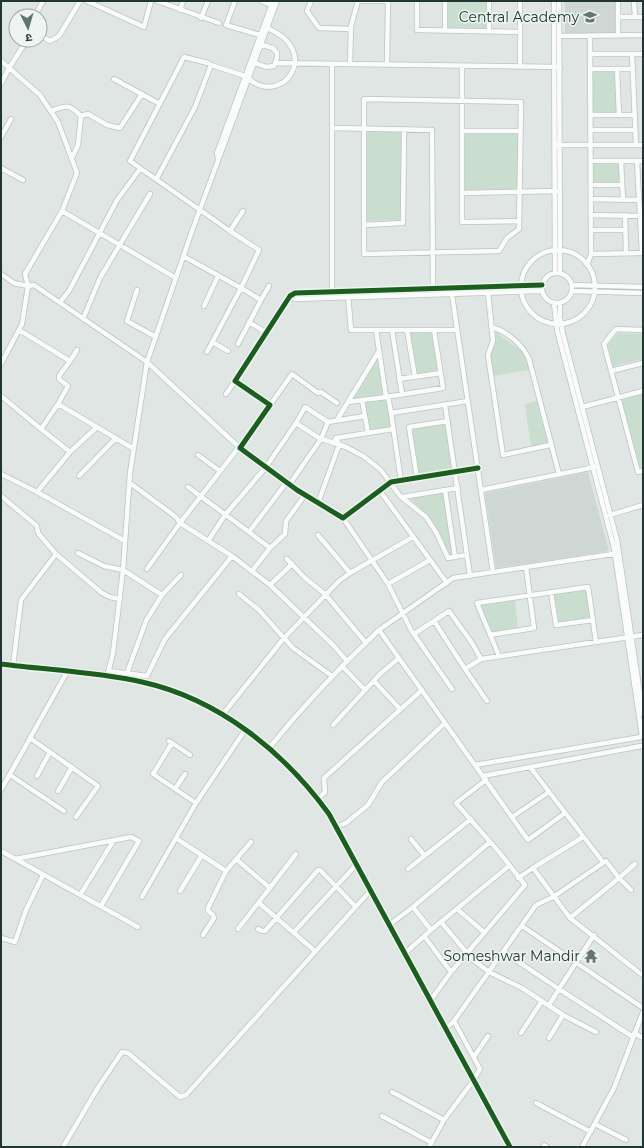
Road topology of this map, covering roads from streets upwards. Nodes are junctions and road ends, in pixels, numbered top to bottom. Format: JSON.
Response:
{"nodes":[{"id":1,"x":80,"y":1,"type":"edge"},
{"id":2,"x":87,"y":1,"type":"edge"},
{"id":3,"x":151,"y":1,"type":"edge"},
{"id":4,"x":157,"y":1,"type":"edge"},
{"id":5,"x":183,"y":1,"type":"edge"},
{"id":6,"x":208,"y":1,"type":"edge"},
{"id":7,"x":235,"y":1,"type":"edge"},
{"id":8,"x":261,"y":1,"type":"edge"},
{"id":9,"x":277,"y":1,"type":"edge"},
{"id":10,"x":311,"y":1,"type":"edge"},
{"id":11,"x":359,"y":1,"type":"edge"},
{"id":12,"x":388,"y":1,"type":"edge"},
{"id":13,"x":417,"y":1,"type":"edge"},
{"id":14,"x":445,"y":1,"type":"edge"},
{"id":15,"x":489,"y":1,"type":"edge"},
{"id":16,"x":520,"y":1,"type":"edge"},
{"id":17,"x":554,"y":1,"type":"edge"},
{"id":18,"x":560,"y":1,"type":"edge"},
{"id":19,"x":618,"y":1,"type":"edge"},
{"id":20,"x":634,"y":1,"type":"edge"},
{"id":21,"x":272,"y":3,"type":"edge"},
{"id":22,"x":180,"y":10,"type":"junction"},
{"id":23,"x":618,"y":17,"type":"junction"},
{"id":24,"x":634,"y":17,"type":"junction"},
{"id":25,"x":643,"y":17,"type":"edge"},
{"id":26,"x":201,"y":18,"type":"junction"},
{"id":27,"x":218,"y":23,"type":"dead end"},
{"id":28,"x":267,"y":28,"type":"junction"},
{"id":29,"x":351,"y":29,"type":"junction"},
{"id":30,"x":445,"y":30,"type":"junction"},
{"id":31,"x":489,"y":31,"type":"junction"},
{"id":32,"x":520,"y":32,"type":"junction"},
{"id":33,"x":260,"y":35,"type":"junction"},
{"id":34,"x":618,"y":35,"type":"junction"},
{"id":35,"x":643,"y":35,"type":"edge"},
{"id":36,"x":560,"y":36,"type":"junction"},
{"id":37,"x":590,"y":36,"type":"junction"},
{"id":38,"x":48,"y":40,"type":"edge"},
{"id":39,"x":259,"y":44,"type":"junction"},
{"id":40,"x":22,"y":48,"type":"edge"},
{"id":41,"x":590,"y":54,"type":"junction"},
{"id":42,"x":632,"y":54,"type":"junction"},
{"id":43,"x":643,"y":54,"type":"edge"},
{"id":44,"x":1,"y":61,"type":"edge"},
{"id":45,"x":253,"y":62,"type":"junction"},
{"id":46,"x":276,"y":63,"type":"junction"},
{"id":47,"x":295,"y":63,"type":"junction"},
{"id":48,"x":332,"y":64,"type":"junction"},
{"id":49,"x":350,"y":64,"type":"junction"},
{"id":50,"x":387,"y":64,"type":"junction"},
{"id":51,"x":211,"y":65,"type":"junction"},
{"id":52,"x":462,"y":66,"type":"junction"},
{"id":53,"x":520,"y":66,"type":"junction"},
{"id":54,"x":557,"y":67,"type":"junction"},
{"id":55,"x":9,"y":68,"type":"junction"},
{"id":56,"x":590,"y":69,"type":"junction"},
{"id":57,"x":617,"y":69,"type":"junction"},
{"id":58,"x":632,"y":69,"type":"junction"},
{"id":59,"x":114,"y":78,"type":"dead end"},
{"id":60,"x":247,"y":78,"type":"junction"},
{"id":61,"x":1,"y":84,"type":"edge"},
{"id":62,"x":142,"y":94,"type":"junction"},
{"id":63,"x":462,"y":101,"type":"junction"},
{"id":64,"x":160,"y":104,"type":"junction"},
{"id":65,"x":51,"y":111,"type":"junction"},
{"id":66,"x":590,"y":115,"type":"junction"},
{"id":67,"x":619,"y":115,"type":"junction"},
{"id":68,"x":634,"y":115,"type":"junction"},
{"id":69,"x":81,"y":116,"type":"junction"},
{"id":70,"x":11,"y":119,"type":"dead end"},
{"id":71,"x":332,"y":128,"type":"junction"},
{"id":72,"x":364,"y":128,"type":"junction"},
{"id":73,"x":404,"y":129,"type":"junction"},
{"id":74,"x":591,"y":130,"type":"junction"},
{"id":75,"x":635,"y":130,"type":"junction"},
{"id":76,"x":462,"y":131,"type":"junction"},
{"id":77,"x":520,"y":131,"type":"junction"},
{"id":78,"x":1,"y":136,"type":"edge"},
{"id":79,"x":557,"y":145,"type":"junction"},
{"id":80,"x":591,"y":145,"type":"junction"},
{"id":81,"x":636,"y":145,"type":"junction"},
{"id":82,"x":643,"y":145,"type":"edge"},
{"id":83,"x":72,"y":158,"type":"junction"},
{"id":84,"x":591,"y":161,"type":"junction"},
{"id":85,"x":621,"y":161,"type":"junction"},
{"id":86,"x":637,"y":161,"type":"junction"},
{"id":87,"x":643,"y":161,"type":"edge"},
{"id":88,"x":1,"y":168,"type":"edge"},
{"id":89,"x":140,"y":169,"type":"junction"},
{"id":90,"x":157,"y":178,"type":"junction"},
{"id":91,"x":23,"y":180,"type":"dead end"},
{"id":92,"x":591,"y":185,"type":"junction"},
{"id":93,"x":622,"y":185,"type":"junction"},
{"id":94,"x":557,"y":191,"type":"junction"},
{"id":95,"x":519,"y":192,"type":"junction"},
{"id":96,"x":462,"y":193,"type":"junction"},
{"id":97,"x":150,"y":194,"type":"dead end"},
{"id":98,"x":591,"y":199,"type":"junction"},
{"id":99,"x":623,"y":200,"type":"junction"},
{"id":100,"x":639,"y":200,"type":"junction"},
{"id":101,"x":200,"y":208,"type":"junction"},
{"id":102,"x":62,"y":211,"type":"junction"},
{"id":103,"x":243,"y":211,"type":"dead end"},
{"id":104,"x":591,"y":215,"type":"junction"},
{"id":105,"x":625,"y":215,"type":"junction"},
{"id":106,"x":640,"y":216,"type":"junction"},
{"id":107,"x":519,"y":221,"type":"junction"},
{"id":108,"x":364,"y":225,"type":"junction"},
{"id":109,"x":591,"y":230,"type":"junction"},
{"id":110,"x":625,"y":230,"type":"junction"},
{"id":111,"x":230,"y":231,"type":"junction"},
{"id":112,"x":100,"y":233,"type":"junction"},
{"id":113,"x":120,"y":245,"type":"junction"},
{"id":114,"x":557,"y":251,"type":"junction"},
{"id":115,"x":433,"y":252,"type":"junction"},
{"id":116,"x":626,"y":253,"type":"junction"},
{"id":117,"x":642,"y":253,"type":"edge"},
{"id":118,"x":591,"y":254,"type":"junction"},
{"id":119,"x":183,"y":256,"type":"junction"},
{"id":120,"x":587,"y":265,"type":"junction"},
{"id":121,"x":557,"y":272,"type":"junction"},
{"id":122,"x":1,"y":274,"type":"edge"},
{"id":123,"x":218,"y":276,"type":"junction"},
{"id":124,"x":176,"y":278,"type":"junction"},
{"id":125,"x":521,"y":285,"type":"junction"},
{"id":126,"x":542,"y":285,"type":"junction"},
{"id":127,"x":572,"y":285,"type":"junction"},
{"id":128,"x":596,"y":285,"type":"junction"},
{"id":129,"x":28,"y":286,"type":"junction"},
{"id":130,"x":269,"y":286,"type":"dead end"},
{"id":131,"x":643,"y":287,"type":"edge"},
{"id":132,"x":241,"y":288,"type":"junction"},
{"id":133,"x":433,"y":288,"type":"junction"},
{"id":134,"x":451,"y":288,"type":"junction"},
{"id":135,"x":137,"y":290,"type":"dead end"},
{"id":136,"x":347,"y":291,"type":"junction"},
{"id":137,"x":542,"y":291,"type":"junction"},
{"id":138,"x":572,"y":291,"type":"junction"},
{"id":139,"x":595,"y":291,"type":"junction"},
{"id":140,"x":332,"y":292,"type":"junction"},
{"id":141,"x":521,"y":292,"type":"junction"},
{"id":142,"x":488,"y":293,"type":"junction"},
{"id":143,"x":643,"y":293,"type":"edge"},
{"id":144,"x":452,"y":294,"type":"junction"},
{"id":145,"x":290,"y":296,"type":"junction"},
{"id":146,"x":348,"y":297,"type":"junction"},
{"id":147,"x":332,"y":298,"type":"junction"},
{"id":148,"x":261,"y":300,"type":"junction"},
{"id":149,"x":60,"y":302,"type":"junction"},
{"id":150,"x":554,"y":303,"type":"junction"},
{"id":151,"x":560,"y":303,"type":"junction"},
{"id":152,"x":204,"y":306,"type":"dead end"},
{"id":153,"x":83,"y":319,"type":"junction"},
{"id":154,"x":249,"y":322,"type":"junction"},
{"id":155,"x":559,"y":324,"type":"junction"},
{"id":156,"x":491,"y":327,"type":"junction"},
{"id":157,"x":19,"y":330,"type":"junction"},
{"id":158,"x":376,"y":330,"type":"junction"},
{"id":159,"x":392,"y":330,"type":"junction"},
{"id":160,"x":407,"y":330,"type":"junction"},
{"id":161,"x":434,"y":330,"type":"junction"},
{"id":162,"x":457,"y":330,"type":"junction"},
{"id":163,"x":643,"y":330,"type":"edge"},
{"id":164,"x":267,"y":333,"type":"junction"},
{"id":165,"x":156,"y":337,"type":"junction"},
{"id":166,"x":212,"y":342,"type":"junction"},
{"id":167,"x":238,"y":344,"type":"dead end"},
{"id":168,"x":77,"y":350,"type":"dead end"},
{"id":169,"x":228,"y":351,"type":"dead end"},
{"id":170,"x":379,"y":351,"type":"junction"},
{"id":171,"x":207,"y":352,"type":"dead end"},
{"id":172,"x":70,"y":361,"type":"junction"},
{"id":173,"x":147,"y":362,"type":"junction"},
{"id":174,"x":643,"y":362,"type":"edge"},
{"id":175,"x":1,"y":364,"type":"edge"},
{"id":176,"x":611,"y":371,"type":"junction"},
{"id":177,"x":441,"y":373,"type":"junction"},
{"id":178,"x":415,"y":377,"type":"junction"},
{"id":179,"x":399,"y":379,"type":"junction"},
{"id":180,"x":235,"y":381,"type":"junction"},
{"id":181,"x":643,"y":391,"type":"edge"},
{"id":182,"x":226,"y":394,"type":"dead end"},
{"id":183,"x":402,"y":394,"type":"junction"},
{"id":184,"x":1,"y":396,"type":"edge"},
{"id":185,"x":387,"y":396,"type":"junction"},
{"id":186,"x":618,"y":398,"type":"junction"},
{"id":187,"x":362,"y":400,"type":"junction"},
{"id":188,"x":468,"y":401,"type":"junction"},
{"id":189,"x":348,"y":402,"type":"junction"},
{"id":190,"x":337,"y":403,"type":"dead end"},
{"id":191,"x":58,"y":404,"type":"junction"},
{"id":192,"x":270,"y":405,"type":"junction"},
{"id":193,"x":445,"y":405,"type":"junction"},
{"id":194,"x":582,"y":407,"type":"junction"},
{"id":195,"x":391,"y":413,"type":"junction"},
{"id":196,"x":365,"y":416,"type":"junction"},
{"id":197,"x":338,"y":420,"type":"junction"},
{"id":198,"x":448,"y":421,"type":"junction"},
{"id":199,"x":328,"y":422,"type":"junction"},
{"id":200,"x":296,"y":424,"type":"junction"},
{"id":201,"x":97,"y":427,"type":"junction"},
{"id":202,"x":41,"y":428,"type":"junction"},
{"id":203,"x":393,"y":429,"type":"junction"},
{"id":204,"x":368,"y":433,"type":"junction"},
{"id":205,"x":116,"y":438,"type":"junction"},
{"id":206,"x":321,"y":438,"type":"junction"},
{"id":207,"x":336,"y":438,"type":"junction"},
{"id":208,"x":333,"y":442,"type":"junction"},
{"id":209,"x":339,"y":445,"type":"junction"},
{"id":210,"x":550,"y":445,"type":"junction"},
{"id":211,"x":239,"y":447,"type":"junction"},
{"id":212,"x":134,"y":449,"type":"junction"},
{"id":213,"x":70,"y":452,"type":"junction"},
{"id":214,"x":198,"y":455,"type":"dead end"},
{"id":215,"x":266,"y":467,"type":"junction"},
{"id":216,"x":595,"y":467,"type":"junction"},
{"id":217,"x":478,"y":468,"type":"junction"},
{"id":218,"x":220,"y":471,"type":"junction"},
{"id":219,"x":643,"y":471,"type":"edge"},
{"id":220,"x":455,"y":472,"type":"junction"},
{"id":221,"x":1,"y":474,"type":"edge"},
{"id":222,"x":558,"y":474,"type":"junction"},
{"id":223,"x":79,"y":476,"type":"dead end"},
{"id":224,"x":417,"y":478,"type":"junction"},
{"id":225,"x":401,"y":480,"type":"junction"},
{"id":226,"x":391,"y":482,"type":"junction"},
{"id":227,"x":130,"y":483,"type":"junction"},
{"id":228,"x":288,"y":484,"type":"junction"},
{"id":229,"x":188,"y":488,"type":"dead end"},
{"id":230,"x":458,"y":488,"type":"junction"},
{"id":231,"x":445,"y":490,"type":"junction"},
{"id":232,"x":481,"y":490,"type":"junction"},
{"id":233,"x":380,"y":491,"type":"junction"},
{"id":234,"x":37,"y":492,"type":"junction"},
{"id":235,"x":305,"y":495,"type":"junction"},
{"id":236,"x":1,"y":496,"type":"edge"},
{"id":237,"x":200,"y":497,"type":"junction"},
{"id":238,"x":402,"y":497,"type":"junction"},
{"id":239,"x":318,"y":503,"type":"junction"},
{"id":240,"x":643,"y":505,"type":"edge"},
{"id":241,"x":225,"y":515,"type":"junction"},
{"id":242,"x":610,"y":515,"type":"junction"},
{"id":243,"x":343,"y":518,"type":"junction"},
{"id":244,"x":180,"y":523,"type":"junction"},
{"id":245,"x":249,"y":532,"type":"junction"},
{"id":246,"x":318,"y":535,"type":"dead end"},
{"id":247,"x":413,"y":537,"type":"junction"},
{"id":248,"x":125,"y":541,"type":"junction"},
{"id":249,"x":208,"y":541,"type":"junction"},
{"id":250,"x":270,"y":548,"type":"junction"},
{"id":251,"x":78,"y":553,"type":"dead end"},
{"id":252,"x":617,"y":553,"type":"junction"},
{"id":253,"x":56,"y":554,"type":"junction"},
{"id":254,"x":467,"y":555,"type":"junction"},
{"id":255,"x":232,"y":556,"type":"junction"},
{"id":256,"x":455,"y":557,"type":"junction"},
{"id":257,"x":287,"y":559,"type":"dead end"},
{"id":258,"x":371,"y":560,"type":"junction"},
{"id":259,"x":430,"y":560,"type":"junction"},
{"id":260,"x":292,"y":564,"type":"junction"},
{"id":261,"x":526,"y":567,"type":"junction"},
{"id":262,"x":147,"y":569,"type":"dead end"},
{"id":263,"x":123,"y":570,"type":"junction"},
{"id":264,"x":252,"y":571,"type":"junction"},
{"id":265,"x":350,"y":572,"type":"junction"},
{"id":266,"x":493,"y":572,"type":"junction"},
{"id":267,"x":181,"y":575,"type":"dead end"},
{"id":268,"x":470,"y":576,"type":"junction"},
{"id":269,"x":446,"y":583,"type":"junction"},
{"id":270,"x":388,"y":584,"type":"junction"},
{"id":271,"x":270,"y":585,"type":"junction"},
{"id":272,"x":551,"y":592,"type":"junction"},
{"id":273,"x":239,"y":594,"type":"dead end"},
{"id":274,"x":325,"y":594,"type":"junction"},
{"id":275,"x":162,"y":595,"type":"junction"},
{"id":276,"x":530,"y":595,"type":"junction"},
{"id":277,"x":120,"y":598,"type":"junction"},
{"id":278,"x":404,"y":613,"type":"junction"},
{"id":279,"x":305,"y":618,"type":"junction"},
{"id":280,"x":593,"y":620,"type":"junction"},
{"id":281,"x":434,"y":621,"type":"junction"},
{"id":282,"x":379,"y":630,"type":"junction"},
{"id":283,"x":414,"y":634,"type":"junction"},
{"id":284,"x":490,"y":635,"type":"junction"},
{"id":285,"x":643,"y":635,"type":"edge"},
{"id":286,"x":629,"y":637,"type":"junction"},
{"id":287,"x":284,"y":638,"type":"junction"},
{"id":288,"x":596,"y":642,"type":"junction"},
{"id":289,"x":366,"y":643,"type":"junction"},
{"id":290,"x":499,"y":656,"type":"junction"},
{"id":291,"x":399,"y":658,"type":"junction"},
{"id":292,"x":481,"y":659,"type":"junction"},
{"id":293,"x":347,"y":661,"type":"junction"},
{"id":294,"x":1,"y":664,"type":"edge"},
{"id":295,"x":13,"y":666,"type":"junction"},
{"id":296,"x":342,"y":666,"type":"junction"},
{"id":297,"x":465,"y":669,"type":"junction"},
{"id":298,"x":108,"y":671,"type":"junction"},
{"id":299,"x":66,"y":672,"type":"junction"},
{"id":300,"x":127,"y":673,"type":"junction"},
{"id":301,"x":332,"y":676,"type":"junction"},
{"id":302,"x":107,"y":677,"type":"junction"},
{"id":303,"x":374,"y":681,"type":"junction"},
{"id":304,"x":452,"y":689,"type":"dead end"},
{"id":305,"x":365,"y":690,"type":"junction"},
{"id":306,"x":422,"y":690,"type":"junction"},
{"id":307,"x":487,"y":701,"type":"dead end"},
{"id":308,"x":400,"y":709,"type":"junction"},
{"id":309,"x":223,"y":714,"type":"junction"},
{"id":310,"x":643,"y":714,"type":"edge"},
{"id":311,"x":445,"y":723,"type":"junction"},
{"id":312,"x":333,"y":725,"type":"dead end"},
{"id":313,"x":245,"y":730,"type":"junction"},
{"id":314,"x":642,"y":736,"type":"edge"},
{"id":315,"x":30,"y":738,"type":"junction"},
{"id":316,"x":642,"y":746,"type":"edge"},
{"id":317,"x":269,"y":748,"type":"junction"},
{"id":318,"x":50,"y":752,"type":"junction"},
{"id":319,"x":190,"y":755,"type":"dead end"},
{"id":320,"x":475,"y":764,"type":"junction"},
{"id":321,"x":72,"y":767,"type":"junction"},
{"id":322,"x":530,"y":767,"type":"junction"},
{"id":323,"x":185,"y":774,"type":"dead end"},
{"id":324,"x":10,"y":775,"type":"junction"},
{"id":325,"x":37,"y":776,"type":"dead end"},
{"id":326,"x":484,"y":778,"type":"junction"},
{"id":327,"x":175,"y":789,"type":"junction"},
{"id":328,"x":1,"y":790,"type":"edge"},
{"id":329,"x":58,"y":791,"type":"dead end"},
{"id":330,"x":549,"y":792,"type":"junction"},
{"id":331,"x":318,"y":799,"type":"junction"},
{"id":332,"x":196,"y":803,"type":"junction"},
{"id":333,"x":64,"y":811,"type":"dead end"},
{"id":334,"x":565,"y":813,"type":"junction"},
{"id":335,"x":76,"y":817,"type":"dead end"},
{"id":336,"x":512,"y":817,"type":"junction"},
{"id":337,"x":471,"y":820,"type":"junction"},
{"id":338,"x":336,"y":827,"type":"junction"},
{"id":339,"x":583,"y":837,"type":"junction"},
{"id":340,"x":177,"y":839,"type":"junction"},
{"id":341,"x":411,"y":839,"type":"dead end"},
{"id":342,"x":114,"y":840,"type":"junction"},
{"id":343,"x":251,"y":842,"type":"dead end"},
{"id":344,"x":490,"y":842,"type":"junction"},
{"id":345,"x":1,"y":851,"type":"edge"},
{"id":346,"x":296,"y":854,"type":"dead end"},
{"id":347,"x":202,"y":855,"type":"junction"},
{"id":348,"x":424,"y":855,"type":"junction"},
{"id":349,"x":15,"y":859,"type":"junction"},
{"id":350,"x":236,"y":859,"type":"junction"},
{"id":351,"x":603,"y":862,"type":"junction"},
{"id":352,"x":635,"y":864,"type":"dead end"},
{"id":353,"x":356,"y":865,"type":"junction"},
{"id":354,"x":509,"y":866,"type":"junction"},
{"id":355,"x":533,"y":868,"type":"junction"},
{"id":356,"x":408,"y":869,"type":"dead end"},
{"id":357,"x":226,"y":871,"type":"junction"},
{"id":358,"x":43,"y":875,"type":"junction"},
{"id":359,"x":518,"y":878,"type":"junction"},
{"id":360,"x":620,"y":878,"type":"junction"},
{"id":361,"x":336,"y":886,"type":"junction"},
{"id":362,"x":270,"y":888,"type":"junction"},
{"id":363,"x":631,"y":890,"type":"dead end"},
{"id":364,"x":180,"y":891,"type":"dead end"},
{"id":365,"x":370,"y":891,"type":"junction"},
{"id":366,"x":80,"y":895,"type":"junction"},
{"id":367,"x":142,"y":897,"type":"dead end"},
{"id":368,"x":553,"y":897,"type":"junction"},
{"id":369,"x":259,"y":903,"type":"junction"},
{"id":370,"x":101,"y":906,"type":"junction"},
{"id":371,"x":355,"y":906,"type":"junction"},
{"id":372,"x":413,"y":907,"type":"junction"},
{"id":373,"x":457,"y":909,"type":"junction"},
{"id":374,"x":277,"y":918,"type":"junction"},
{"id":375,"x":570,"y":918,"type":"junction"},
{"id":376,"x":441,"y":922,"type":"junction"},
{"id":377,"x":389,"y":925,"type":"junction"},
{"id":378,"x":522,"y":926,"type":"junction"},
{"id":379,"x":138,"y":927,"type":"dead end"},
{"id":380,"x":238,"y":929,"type":"dead end"},
{"id":381,"x":258,"y":929,"type":"dead end"},
{"id":382,"x":431,"y":930,"type":"junction"},
{"id":383,"x":294,"y":932,"type":"junction"},
{"id":384,"x":484,"y":932,"type":"junction"},
{"id":385,"x":594,"y":935,"type":"junction"},
{"id":386,"x":203,"y":936,"type":"dead end"},
{"id":387,"x":424,"y":936,"type":"junction"},
{"id":388,"x":1,"y":938,"type":"edge"},
{"id":389,"x":314,"y":951,"type":"junction"},
{"id":390,"x":504,"y":952,"type":"junction"},
{"id":391,"x":467,"y":953,"type":"junction"},
{"id":392,"x":404,"y":954,"type":"junction"},
{"id":393,"x":575,"y":963,"type":"junction"},
{"id":394,"x":451,"y":972,"type":"junction"},
{"id":395,"x":489,"y":972,"type":"junction"},
{"id":396,"x":641,"y":974,"type":"dead end"},
{"id":397,"x":559,"y":989,"type":"junction"},
{"id":398,"x":430,"y":1001,"type":"junction"},
{"id":399,"x":542,"y":1001,"type":"junction"},
{"id":400,"x":549,"y":1005,"type":"junction"},
{"id":401,"x":643,"y":1008,"type":"edge"},
{"id":402,"x":643,"y":1012,"type":"edge"},
{"id":403,"x":563,"y":1014,"type":"junction"},
{"id":404,"x":454,"y":1021,"type":"junction"},
{"id":405,"x":445,"y":1030,"type":"junction"},
{"id":406,"x":596,"y":1032,"type":"dead end"},
{"id":407,"x":522,"y":1033,"type":"dead end"},
{"id":408,"x":634,"y":1035,"type":"junction"},
{"id":409,"x":488,"y":1036,"type":"dead end"},
{"id":410,"x":549,"y":1038,"type":"dead end"},
{"id":411,"x":643,"y":1038,"type":"edge"},
{"id":412,"x":474,"y":1057,"type":"junction"},
{"id":413,"x":473,"y":1081,"type":"junction"},
{"id":414,"x":392,"y":1092,"type":"dead end"},
{"id":415,"x":536,"y":1103,"type":"dead end"},
{"id":416,"x":382,"y":1116,"type":"dead end"},
{"id":417,"x":444,"y":1120,"type":"junction"},
{"id":418,"x":595,"y":1124,"type":"junction"},
{"id":419,"x":591,"y":1132,"type":"junction"},
{"id":420,"x":626,"y":1140,"type":"dead end"},
{"id":421,"x":431,"y":1145,"type":"edge"},
{"id":422,"x":63,"y":1147,"type":"edge"},
{"id":423,"x":510,"y":1147,"type":"edge"},
{"id":424,"x":582,"y":1147,"type":"edge"}],
"edges":[{"from":1,"to":38,"type":"street"},
{"from":2,"to":3,"type":"street"},
{"from":4,"to":22,"type":"street"},
{"from":5,"to":22,"type":"street"},
{"from":6,"to":26,"type":"street"},
{"from":7,"to":33,"type":"street"},
{"from":8,"to":21,"type":"street"},
{"from":9,"to":28,"type":"street"},
{"from":10,"to":29,"type":"street"},
{"from":11,"to":12,"type":"street"},
{"from":11,"to":29,"type":"street"},
{"from":12,"to":50,"type":"street"},
{"from":13,"to":30,"type":"street"},
{"from":14,"to":30,"type":"street"},
{"from":15,"to":31,"type":"street"},
{"from":16,"to":32,"type":"street"},
{"from":17,"to":54,"type":"street"},
{"from":18,"to":36,"type":"street"},
{"from":19,"to":23,"type":"street"},
{"from":20,"to":24,"type":"street"},
{"from":21,"to":33,"type":"street"},
{"from":22,"to":26,"type":"street"},
{"from":23,"to":24,"type":"street"},
{"from":23,"to":34,"type":"street"},
{"from":24,"to":25,"type":"street"},
{"from":26,"to":27,"type":"street"},
{"from":28,"to":39,"type":"street"},
{"from":28,"to":47,"type":"street"},
{"from":29,"to":49,"type":"street"},
{"from":30,"to":31,"type":"street"},
{"from":31,"to":32,"type":"street"},
{"from":32,"to":53,"type":"street"},
{"from":33,"to":39,"type":"street"},
{"from":34,"to":35,"type":"street"},
{"from":34,"to":37,"type":"street"},
{"from":36,"to":37,"type":"street"},
{"from":36,"to":54,"type":"street"},
{"from":37,"to":41,"type":"street"},
{"from":39,"to":45,"type":"street"},
{"from":39,"to":46,"type":"street"},
{"from":40,"to":55,"type":"street"},
{"from":41,"to":42,"type":"street"},
{"from":41,"to":56,"type":"street"},
{"from":42,"to":43,"type":"street"},
{"from":42,"to":58,"type":"street"},
{"from":44,"to":55,"type":"street"},
{"from":45,"to":46,"type":"street"},
{"from":45,"to":60,"type":"street"},
{"from":46,"to":47,"type":"street"},
{"from":47,"to":48,"type":"street"},
{"from":47,"to":60,"type":"street"},
{"from":48,"to":49,"type":"street"},
{"from":48,"to":71,"type":"street"},
{"from":49,"to":50,"type":"street"},
{"from":50,"to":52,"type":"street"},
{"from":51,"to":60,"type":"street"},
{"from":51,"to":64,"type":"street"},
{"from":51,"to":90,"type":"street"},
{"from":52,"to":53,"type":"street"},
{"from":52,"to":63,"type":"street"},
{"from":53,"to":54,"type":"street"},
{"from":54,"to":79,"type":"street"},
{"from":55,"to":61,"type":"street"},
{"from":55,"to":65,"type":"street"},
{"from":56,"to":57,"type":"street"},
{"from":56,"to":66,"type":"street"},
{"from":57,"to":58,"type":"street"},
{"from":57,"to":67,"type":"street"},
{"from":58,"to":68,"type":"street"},
{"from":59,"to":62,"type":"street"},
{"from":60,"to":101,"type":"street"},
{"from":62,"to":64,"type":"street"},
{"from":62,"to":69,"type":"street"},
{"from":63,"to":72,"type":"street"},
{"from":63,"to":76,"type":"street"},
{"from":63,"to":77,"type":"street"},
{"from":64,"to":89,"type":"street"},
{"from":65,"to":69,"type":"street"},
{"from":65,"to":83,"type":"street"},
{"from":66,"to":67,"type":"street"},
{"from":66,"to":74,"type":"street"},
{"from":67,"to":68,"type":"street"},
{"from":68,"to":75,"type":"street"},
{"from":69,"to":83,"type":"street"},
{"from":70,"to":78,"type":"street"},
{"from":71,"to":72,"type":"street"},
{"from":71,"to":140,"type":"street"},
{"from":72,"to":73,"type":"street"},
{"from":72,"to":108,"type":"street"},
{"from":73,"to":108,"type":"street"},
{"from":73,"to":115,"type":"street"},
{"from":74,"to":75,"type":"street"},
{"from":74,"to":80,"type":"street"},
{"from":75,"to":81,"type":"street"},
{"from":76,"to":77,"type":"street"},
{"from":76,"to":96,"type":"street"},
{"from":77,"to":95,"type":"street"},
{"from":79,"to":80,"type":"street"},
{"from":79,"to":94,"type":"street"},
{"from":80,"to":81,"type":"street"},
{"from":80,"to":84,"type":"street"},
{"from":81,"to":82,"type":"street"},
{"from":83,"to":102,"type":"street"},
{"from":84,"to":85,"type":"street"},
{"from":84,"to":92,"type":"street"},
{"from":85,"to":86,"type":"street"},
{"from":85,"to":93,"type":"street"},
{"from":86,"to":87,"type":"street"},
{"from":86,"to":100,"type":"street"},
{"from":88,"to":91,"type":"street"},
{"from":89,"to":90,"type":"street"},
{"from":89,"to":112,"type":"street"},
{"from":90,"to":101,"type":"street"},
{"from":92,"to":93,"type":"street"},
{"from":92,"to":98,"type":"street"},
{"from":93,"to":99,"type":"street"},
{"from":94,"to":95,"type":"street"},
{"from":94,"to":114,"type":"street"},
{"from":95,"to":96,"type":"street"},
{"from":95,"to":107,"type":"street"},
{"from":96,"to":107,"type":"street"},
{"from":97,"to":113,"type":"street"},
{"from":98,"to":99,"type":"street"},
{"from":98,"to":104,"type":"street"},
{"from":99,"to":100,"type":"street"},
{"from":100,"to":106,"type":"street"},
{"from":101,"to":111,"type":"street"},
{"from":101,"to":119,"type":"street"},
{"from":102,"to":112,"type":"street"},
{"from":102,"to":129,"type":"street"},
{"from":103,"to":111,"type":"street"},
{"from":104,"to":105,"type":"street"},
{"from":104,"to":109,"type":"street"},
{"from":105,"to":106,"type":"street"},
{"from":105,"to":110,"type":"street"},
{"from":106,"to":117,"type":"street"},
{"from":107,"to":115,"type":"street"},
{"from":108,"to":115,"type":"street"},
{"from":109,"to":110,"type":"street"},
{"from":109,"to":118,"type":"street"},
{"from":110,"to":116,"type":"street"},
{"from":111,"to":132,"type":"street"},
{"from":112,"to":113,"type":"street"},
{"from":112,"to":149,"type":"street"},
{"from":113,"to":124,"type":"street"},
{"from":113,"to":153,"type":"street"},
{"from":114,"to":120,"type":"street"},
{"from":114,"to":121,"type":"street"},
{"from":114,"to":125,"type":"street"},
{"from":115,"to":133,"type":"street"},
{"from":116,"to":117,"type":"street"},
{"from":116,"to":118,"type":"street"},
{"from":118,"to":120,"type":"street"},
{"from":119,"to":123,"type":"street"},
{"from":119,"to":124,"type":"street"},
{"from":120,"to":128,"type":"street"},
{"from":121,"to":126,"type":"street"},
{"from":121,"to":127,"type":"street"},
{"from":122,"to":129,"type":"street"},
{"from":123,"to":132,"type":"street"},
{"from":123,"to":152,"type":"street"},
{"from":124,"to":165,"type":"street"},
{"from":125,"to":126,"type":"street"},
{"from":125,"to":134,"type":"street"},
{"from":125,"to":141,"type":"street"},
{"from":126,"to":137,"type":"street"},
{"from":127,"to":128,"type":"street"},
{"from":127,"to":138,"type":"street"},
{"from":128,"to":131,"type":"street"},
{"from":128,"to":139,"type":"street"},
{"from":129,"to":149,"type":"street"},
{"from":129,"to":157,"type":"street"},
{"from":130,"to":148,"type":"street"},
{"from":132,"to":148,"type":"street"},
{"from":132,"to":166,"type":"street"},
{"from":133,"to":134,"type":"street"},
{"from":133,"to":136,"type":"street"},
{"from":134,"to":144,"type":"street"},
{"from":135,"to":165,"type":"street"},
{"from":136,"to":140,"type":"street"},
{"from":136,"to":146,"type":"street"},
{"from":137,"to":141,"type":"street"},
{"from":137,"to":150,"type":"street"},
{"from":138,"to":139,"type":"street"},
{"from":138,"to":151,"type":"street"},
{"from":139,"to":143,"type":"street"},
{"from":139,"to":155,"type":"street"},
{"from":140,"to":145,"type":"street"},
{"from":140,"to":147,"type":"street"},
{"from":141,"to":142,"type":"street"},
{"from":141,"to":155,"type":"street"},
{"from":142,"to":144,"type":"street"},
{"from":142,"to":156,"type":"street"},
{"from":144,"to":146,"type":"street"},
{"from":144,"to":162,"type":"street"},
{"from":145,"to":147,"type":"street"},
{"from":145,"to":164,"type":"street"},
{"from":146,"to":147,"type":"street"},
{"from":146,"to":158,"type":"street"},
{"from":148,"to":154,"type":"street"},
{"from":149,"to":153,"type":"street"},
{"from":150,"to":151,"type":"street"},
{"from":150,"to":155,"type":"street"},
{"from":151,"to":155,"type":"street"},
{"from":153,"to":173,"type":"street"},
{"from":154,"to":164,"type":"street"},
{"from":154,"to":167,"type":"street"},
{"from":155,"to":194,"type":"street"},
{"from":155,"to":216,"type":"street"},
{"from":156,"to":210,"type":"street"},
{"from":156,"to":210,"type":"street"},
{"from":157,"to":172,"type":"street"},
{"from":157,"to":175,"type":"street"},
{"from":158,"to":159,"type":"street"},
{"from":158,"to":170,"type":"street"},
{"from":159,"to":160,"type":"street"},
{"from":159,"to":179,"type":"street"},
{"from":160,"to":161,"type":"street"},
{"from":160,"to":178,"type":"street"},
{"from":161,"to":162,"type":"street"},
{"from":161,"to":177,"type":"street"},
{"from":162,"to":188,"type":"street"},
{"from":163,"to":176,"type":"street"},
{"from":164,"to":180,"type":"street"},
{"from":165,"to":173,"type":"street"},
{"from":166,"to":169,"type":"street"},
{"from":166,"to":171,"type":"street"},
{"from":168,"to":172,"type":"street"},
{"from":170,"to":185,"type":"street"},
{"from":170,"to":189,"type":"street"},
{"from":172,"to":191,"type":"street"},
{"from":173,"to":211,"type":"street"},
{"from":173,"to":212,"type":"street"},
{"from":174,"to":176,"type":"street"},
{"from":176,"to":186,"type":"street"},
{"from":177,"to":178,"type":"street"},
{"from":177,"to":183,"type":"street"},
{"from":178,"to":179,"type":"street"},
{"from":179,"to":183,"type":"street"},
{"from":180,"to":182,"type":"street"},
{"from":180,"to":192,"type":"street"},
{"from":181,"to":186,"type":"street"},
{"from":183,"to":185,"type":"street"},
{"from":184,"to":202,"type":"street"},
{"from":185,"to":187,"type":"street"},
{"from":185,"to":195,"type":"street"},
{"from":186,"to":194,"type":"street"},
{"from":186,"to":219,"type":"street"},
{"from":187,"to":189,"type":"street"},
{"from":187,"to":196,"type":"street"},
{"from":188,"to":193,"type":"street"},
{"from":188,"to":217,"type":"street"},
{"from":189,"to":197,"type":"street"},
{"from":190,"to":192,"type":"street"},
{"from":191,"to":201,"type":"street"},
{"from":191,"to":202,"type":"street"},
{"from":192,"to":211,"type":"street"},
{"from":193,"to":195,"type":"street"},
{"from":193,"to":198,"type":"street"},
{"from":194,"to":216,"type":"street"},
{"from":195,"to":203,"type":"street"},
{"from":196,"to":197,"type":"street"},
{"from":196,"to":204,"type":"street"},
{"from":197,"to":199,"type":"street"},
{"from":198,"to":220,"type":"street"},
{"from":198,"to":224,"type":"street"},
{"from":199,"to":200,"type":"street"},
{"from":199,"to":206,"type":"street"},
{"from":200,"to":206,"type":"street"},
{"from":200,"to":215,"type":"street"},
{"from":201,"to":205,"type":"street"},
{"from":201,"to":213,"type":"street"},
{"from":202,"to":213,"type":"street"},
{"from":203,"to":204,"type":"street"},
{"from":203,"to":225,"type":"street"},
{"from":204,"to":207,"type":"street"},
{"from":205,"to":212,"type":"street"},
{"from":205,"to":223,"type":"street"},
{"from":206,"to":208,"type":"street"},
{"from":206,"to":228,"type":"street"},
{"from":207,"to":208,"type":"street"},
{"from":207,"to":209,"type":"street"},
{"from":208,"to":209,"type":"street"},
{"from":209,"to":226,"type":"street"},
{"from":209,"to":239,"type":"street"},
{"from":210,"to":222,"type":"street"},
{"from":211,"to":215,"type":"street"},
{"from":211,"to":218,"type":"street"},
{"from":212,"to":227,"type":"street"},
{"from":213,"to":234,"type":"street"},
{"from":214,"to":218,"type":"street"},
{"from":215,"to":228,"type":"street"},
{"from":215,"to":241,"type":"street"},
{"from":216,"to":222,"type":"street"},
{"from":216,"to":242,"type":"street"},
{"from":216,"to":252,"type":"street"},
{"from":217,"to":220,"type":"street"},
{"from":217,"to":232,"type":"street"},
{"from":218,"to":237,"type":"street"},
{"from":220,"to":224,"type":"street"},
{"from":220,"to":230,"type":"street"},
{"from":221,"to":234,"type":"street"},
{"from":222,"to":232,"type":"street"},
{"from":224,"to":225,"type":"street"},
{"from":225,"to":226,"type":"street"},
{"from":226,"to":233,"type":"street"},
{"from":226,"to":238,"type":"street"},
{"from":227,"to":244,"type":"street"},
{"from":227,"to":248,"type":"street"},
{"from":228,"to":235,"type":"street"},
{"from":228,"to":245,"type":"street"},
{"from":229,"to":237,"type":"street"},
{"from":230,"to":231,"type":"street"},
{"from":230,"to":254,"type":"street"},
{"from":231,"to":238,"type":"street"},
{"from":231,"to":256,"type":"street"},
{"from":232,"to":266,"type":"street"},
{"from":233,"to":243,"type":"street"},
{"from":233,"to":247,"type":"street"},
{"from":234,"to":248,"type":"street"},
{"from":235,"to":239,"type":"street"},
{"from":235,"to":250,"type":"street"},
{"from":236,"to":253,"type":"street"},
{"from":237,"to":241,"type":"street"},
{"from":237,"to":244,"type":"street"},
{"from":238,"to":256,"type":"street"},
{"from":239,"to":243,"type":"street"},
{"from":240,"to":242,"type":"street"},
{"from":241,"to":245,"type":"street"},
{"from":241,"to":249,"type":"street"},
{"from":242,"to":252,"type":"street"},
{"from":243,"to":258,"type":"street"},
{"from":244,"to":249,"type":"street"},
{"from":244,"to":262,"type":"street"},
{"from":245,"to":250,"type":"street"},
{"from":246,"to":265,"type":"street"},
{"from":247,"to":258,"type":"street"},
{"from":247,"to":259,"type":"street"},
{"from":248,"to":263,"type":"street"},
{"from":249,"to":255,"type":"street"},
{"from":250,"to":264,"type":"street"},
{"from":251,"to":263,"type":"street"},
{"from":252,"to":261,"type":"street"},
{"from":252,"to":286,"type":"street"},
{"from":253,"to":277,"type":"street"},
{"from":253,"to":295,"type":"street"},
{"from":254,"to":256,"type":"street"},
{"from":254,"to":268,"type":"street"},
{"from":255,"to":264,"type":"street"},
{"from":255,"to":300,"type":"street"},
{"from":257,"to":260,"type":"street"},
{"from":258,"to":265,"type":"street"},
{"from":258,"to":270,"type":"street"},
{"from":259,"to":269,"type":"street"},
{"from":259,"to":270,"type":"street"},
{"from":260,"to":271,"type":"street"},
{"from":260,"to":274,"type":"street"},
{"from":261,"to":266,"type":"street"},
{"from":261,"to":276,"type":"street"},
{"from":263,"to":275,"type":"street"},
{"from":263,"to":277,"type":"street"},
{"from":264,"to":271,"type":"street"},
{"from":265,"to":274,"type":"street"},
{"from":266,"to":268,"type":"street"},
{"from":267,"to":275,"type":"street"},
{"from":268,"to":269,"type":"street"},
{"from":269,"to":278,"type":"street"},
{"from":270,"to":278,"type":"street"},
{"from":271,"to":279,"type":"street"},
{"from":272,"to":276,"type":"street"},
{"from":272,"to":280,"type":"street"},
{"from":272,"to":280,"type":"street"},
{"from":273,"to":287,"type":"street"},
{"from":274,"to":279,"type":"street"},
{"from":274,"to":289,"type":"street"},
{"from":275,"to":300,"type":"street"},
{"from":276,"to":284,"type":"street"},
{"from":276,"to":284,"type":"street"},
{"from":277,"to":298,"type":"street"},
{"from":278,"to":282,"type":"street"},
{"from":278,"to":283,"type":"street"},
{"from":279,"to":287,"type":"street"},
{"from":279,"to":293,"type":"street"},
{"from":280,"to":288,"type":"street"},
{"from":281,"to":283,"type":"street"},
{"from":281,"to":292,"type":"street"},
{"from":281,"to":297,"type":"street"},
{"from":282,"to":289,"type":"street"},
{"from":282,"to":291,"type":"street"},
{"from":283,"to":304,"type":"street"},
{"from":284,"to":290,"type":"street"},
{"from":285,"to":286,"type":"street"},
{"from":286,"to":288,"type":"street"},
{"from":286,"to":310,"type":"street"},
{"from":286,"to":314,"type":"street"},
{"from":287,"to":301,"type":"street"},
{"from":287,"to":309,"type":"street"},
{"from":288,"to":290,"type":"street"},
{"from":289,"to":293,"type":"street"},
{"from":290,"to":292,"type":"street"},
{"from":291,"to":303,"type":"street"},
{"from":291,"to":306,"type":"street"},
{"from":292,"to":297,"type":"street"},
{"from":293,"to":296,"type":"street"},
{"from":294,"to":295,"type":"street"},
{"from":295,"to":299,"type":"street"},
{"from":296,"to":301,"type":"street"},
{"from":296,"to":305,"type":"street"},
{"from":297,"to":307,"type":"street"},
{"from":298,"to":300,"type":"street"},
{"from":298,"to":302,"type":"street"},
{"from":299,"to":302,"type":"street"},
{"from":299,"to":315,"type":"street"},
{"from":301,"to":317,"type":"street"},
{"from":302,"to":309,"type":"street"},
{"from":303,"to":305,"type":"street"},
{"from":303,"to":308,"type":"street"},
{"from":305,"to":312,"type":"street"},
{"from":306,"to":308,"type":"street"},
{"from":306,"to":311,"type":"street"},
{"from":308,"to":331,"type":"street"},
{"from":309,"to":313,"type":"street"},
{"from":311,"to":320,"type":"street"},
{"from":311,"to":338,"type":"street"},
{"from":313,"to":317,"type":"street"},
{"from":313,"to":332,"type":"street"},
{"from":314,"to":316,"type":"street"},
{"from":314,"to":320,"type":"street"},
{"from":315,"to":318,"type":"street"},
{"from":315,"to":324,"type":"street"},
{"from":316,"to":322,"type":"street"},
{"from":317,"to":331,"type":"street"},
{"from":318,"to":321,"type":"street"},
{"from":318,"to":325,"type":"street"},
{"from":319,"to":327,"type":"street"},
{"from":320,"to":326,"type":"street"},
{"from":321,"to":329,"type":"street"},
{"from":321,"to":335,"type":"street"},
{"from":322,"to":326,"type":"street"},
{"from":322,"to":330,"type":"street"},
{"from":323,"to":327,"type":"street"},
{"from":324,"to":328,"type":"street"},
{"from":324,"to":333,"type":"street"},
{"from":326,"to":336,"type":"street"},
{"from":326,"to":337,"type":"street"},
{"from":327,"to":332,"type":"street"},
{"from":330,"to":334,"type":"street"},
{"from":330,"to":336,"type":"street"},
{"from":331,"to":338,"type":"street"},
{"from":332,"to":340,"type":"street"},
{"from":334,"to":336,"type":"street"},
{"from":334,"to":339,"type":"street"},
{"from":337,"to":344,"type":"street"},
{"from":337,"to":348,"type":"street"},
{"from":338,"to":353,"type":"street"},
{"from":339,"to":351,"type":"street"},
{"from":339,"to":355,"type":"street"},
{"from":340,"to":347,"type":"street"},
{"from":340,"to":367,"type":"street"},
{"from":341,"to":348,"type":"street"},
{"from":342,"to":349,"type":"street"},
{"from":342,"to":366,"type":"street"},
{"from":342,"to":370,"type":"street"},
{"from":343,"to":350,"type":"street"},
{"from":344,"to":354,"type":"street"},
{"from":344,"to":372,"type":"street"},
{"from":345,"to":349,"type":"street"},
{"from":346,"to":362,"type":"street"},
{"from":347,"to":357,"type":"street"},
{"from":347,"to":364,"type":"street"},
{"from":348,"to":356,"type":"street"},
{"from":349,"to":358,"type":"street"},
{"from":350,"to":357,"type":"street"},
{"from":350,"to":362,"type":"street"},
{"from":351,"to":360,"type":"street"},
{"from":351,"to":368,"type":"street"},
{"from":352,"to":360,"type":"street"},
{"from":353,"to":361,"type":"street"},
{"from":353,"to":365,"type":"street"},
{"from":354,"to":359,"type":"street"},
{"from":354,"to":373,"type":"street"},
{"from":355,"to":359,"type":"street"},
{"from":355,"to":368,"type":"street"},
{"from":357,"to":386,"type":"street"},
{"from":358,"to":366,"type":"street"},
{"from":358,"to":388,"type":"street"},
{"from":359,"to":384,"type":"street"},
{"from":360,"to":363,"type":"street"},
{"from":360,"to":375,"type":"street"},
{"from":361,"to":371,"type":"street"},
{"from":361,"to":374,"type":"street"},
{"from":361,"to":383,"type":"street"},
{"from":362,"to":369,"type":"street"},
{"from":365,"to":371,"type":"street"},
{"from":365,"to":377,"type":"street"},
{"from":366,"to":370,"type":"street"},
{"from":368,"to":375,"type":"street"},
{"from":368,"to":378,"type":"street"},
{"from":369,"to":374,"type":"street"},
{"from":369,"to":380,"type":"street"},
{"from":370,"to":379,"type":"street"},
{"from":371,"to":389,"type":"street"},
{"from":372,"to":377,"type":"street"},
{"from":372,"to":382,"type":"street"},
{"from":373,"to":376,"type":"street"},
{"from":373,"to":384,"type":"street"},
{"from":374,"to":381,"type":"street"},
{"from":374,"to":383,"type":"street"},
{"from":375,"to":385,"type":"street"},
{"from":376,"to":382,"type":"street"},
{"from":376,"to":391,"type":"street"},
{"from":377,"to":392,"type":"street"},
{"from":378,"to":390,"type":"street"},
{"from":378,"to":393,"type":"street"},
{"from":382,"to":387,"type":"street"},
{"from":383,"to":389,"type":"street"},
{"from":384,"to":391,"type":"street"},
{"from":385,"to":393,"type":"street"},
{"from":385,"to":396,"type":"street"},
{"from":387,"to":392,"type":"street"},
{"from":387,"to":394,"type":"street"},
{"from":389,"to":422,"type":"street"},
{"from":390,"to":395,"type":"street"},
{"from":390,"to":397,"type":"street"},
{"from":391,"to":394,"type":"street"},
{"from":391,"to":395,"type":"street"},
{"from":392,"to":398,"type":"street"},
{"from":393,"to":397,"type":"street"},
{"from":393,"to":401,"type":"street"},
{"from":394,"to":398,"type":"street"},
{"from":395,"to":399,"type":"street"},
{"from":395,"to":404,"type":"street"},
{"from":397,"to":400,"type":"street"},
{"from":397,"to":408,"type":"street"},
{"from":398,"to":405,"type":"street"},
{"from":399,"to":400,"type":"street"},
{"from":399,"to":407,"type":"street"},
{"from":400,"to":403,"type":"street"},
{"from":402,"to":408,"type":"street"},
{"from":403,"to":406,"type":"street"},
{"from":403,"to":410,"type":"street"},
{"from":404,"to":405,"type":"street"},
{"from":404,"to":412,"type":"street"},
{"from":405,"to":413,"type":"street"},
{"from":408,"to":411,"type":"street"},
{"from":408,"to":418,"type":"street"},
{"from":409,"to":412,"type":"street"},
{"from":412,"to":413,"type":"street"},
{"from":413,"to":417,"type":"street"},
{"from":413,"to":423,"type":"street"},
{"from":414,"to":417,"type":"street"},
{"from":415,"to":419,"type":"street"},
{"from":416,"to":421,"type":"street"},
{"from":417,"to":421,"type":"street"},
{"from":418,"to":419,"type":"street"},
{"from":418,"to":420,"type":"street"},
{"from":419,"to":424,"type":"street"}]}
